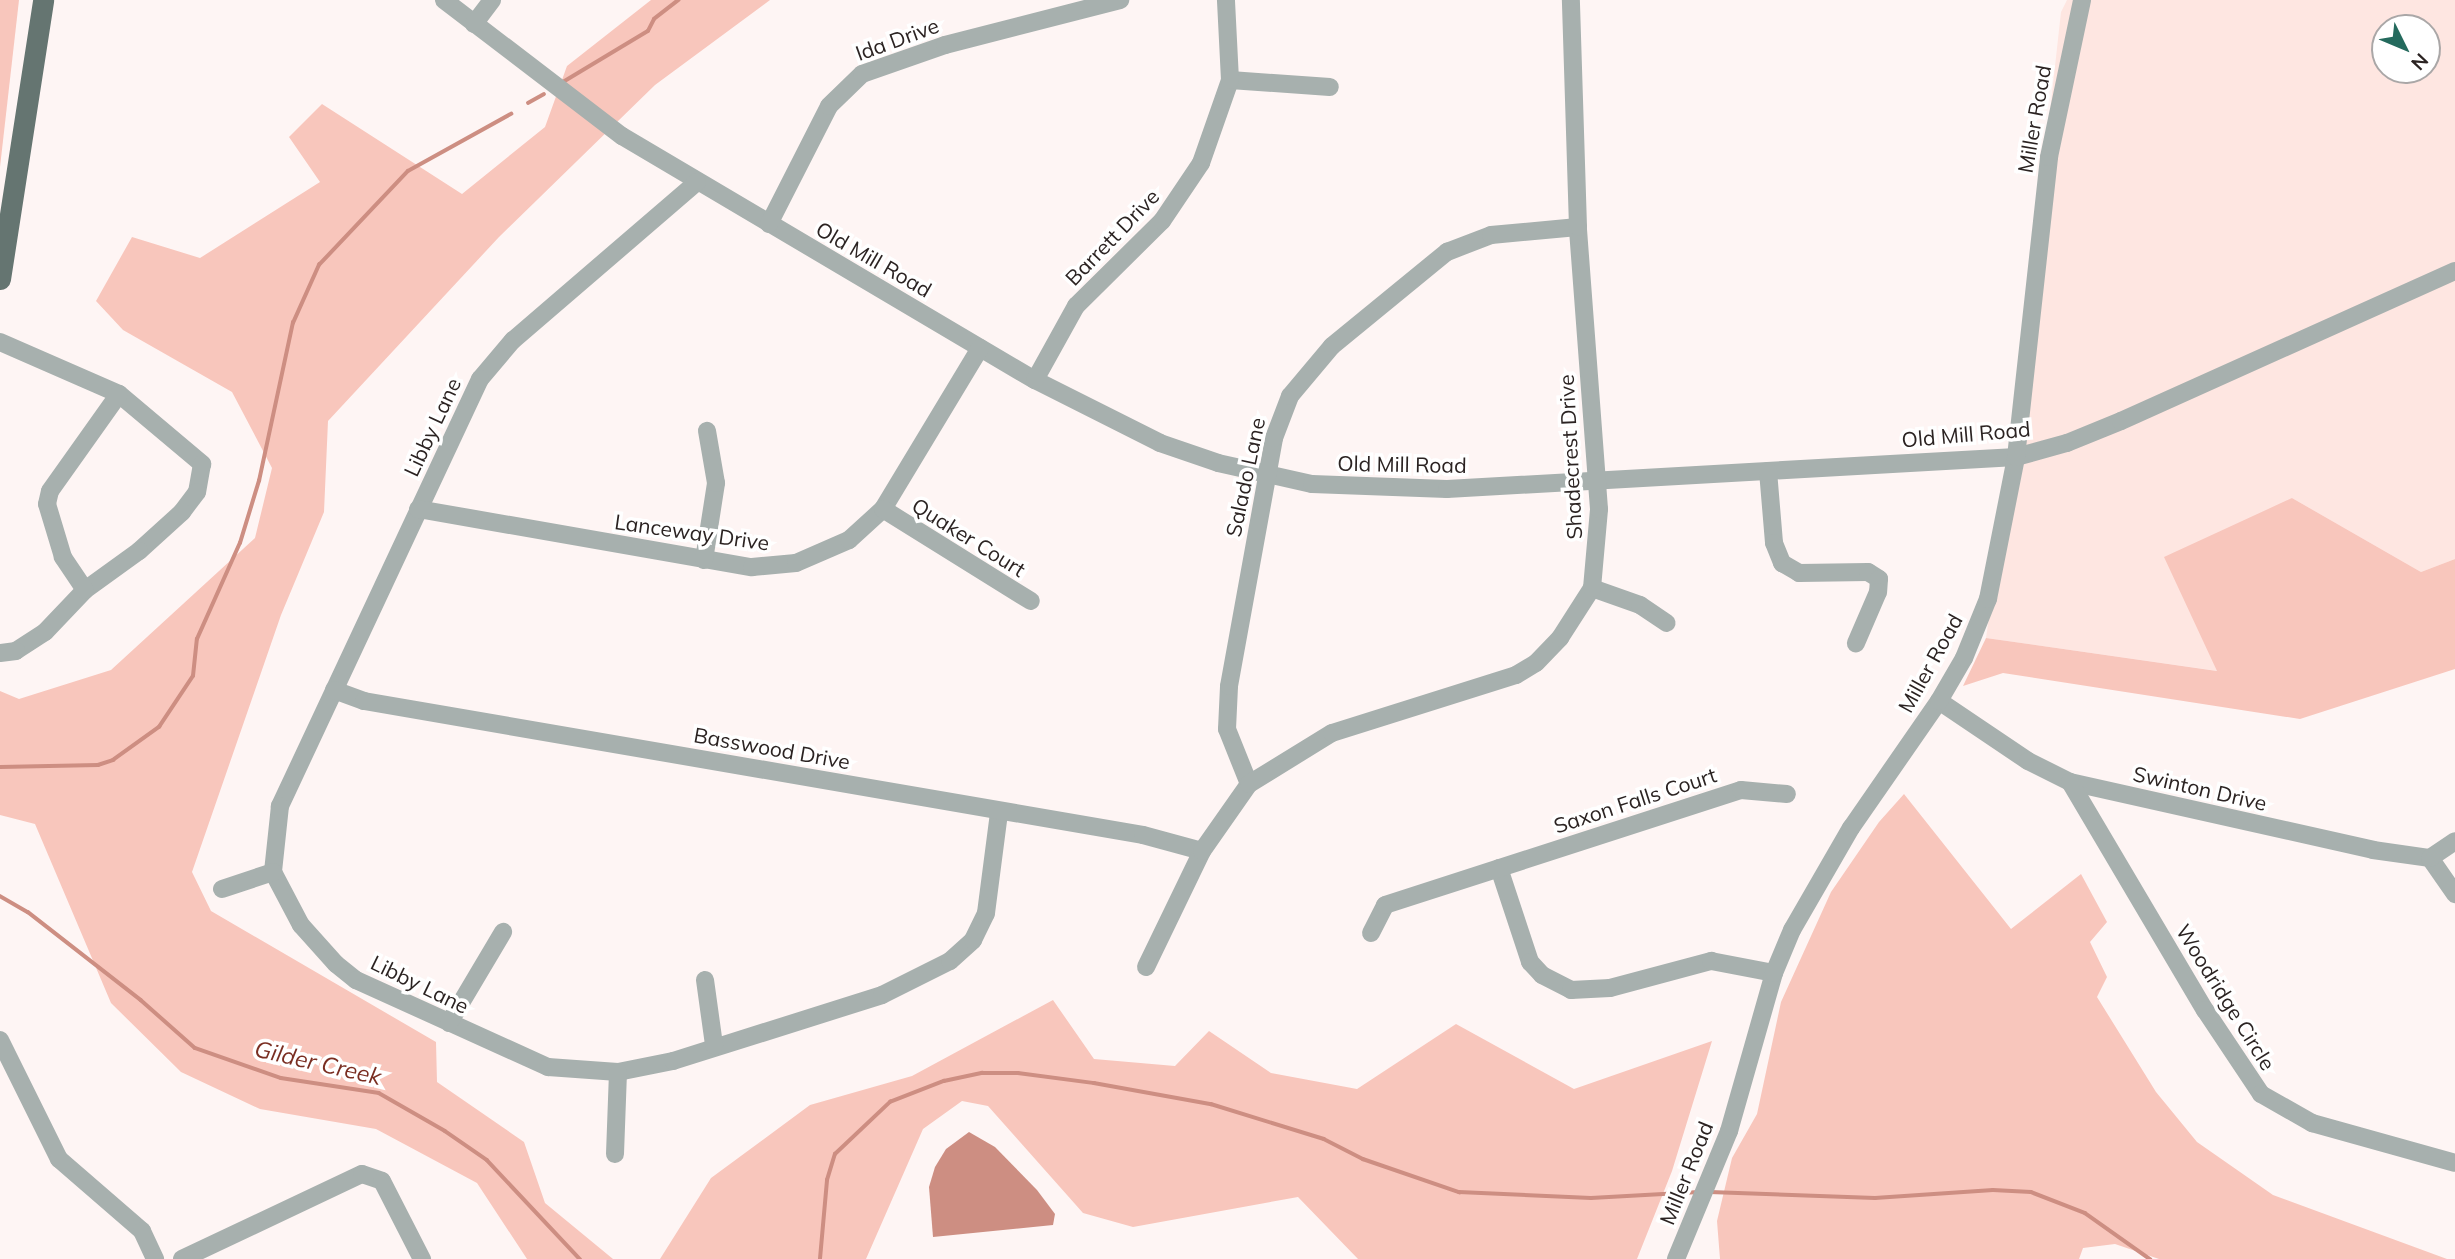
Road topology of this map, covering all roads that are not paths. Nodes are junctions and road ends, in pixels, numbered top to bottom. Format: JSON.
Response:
{"nodes":[{"id":1,"x":43,"y":0,"type":"edge"},
{"id":2,"x":444,"y":0,"type":"edge"},
{"id":3,"x":492,"y":0,"type":"edge"},
{"id":4,"x":1120,"y":0,"type":"edge"},
{"id":5,"x":1226,"y":0,"type":"edge"},
{"id":6,"x":1571,"y":0,"type":"edge"},
{"id":7,"x":2082,"y":0,"type":"edge"},
{"id":8,"x":474,"y":24,"type":"junction"},
{"id":9,"x":1230,"y":80,"type":"junction"},
{"id":10,"x":1330,"y":87,"type":"dead end"},
{"id":11,"x":697,"y":182,"type":"junction"},
{"id":12,"x":769,"y":224,"type":"junction"},
{"id":13,"x":1577,"y":227,"type":"junction"},
{"id":14,"x":2455,"y":271,"type":"edge"},
{"id":15,"x":0,"y":279,"type":"edge"},
{"id":16,"x":0,"y":342,"type":"edge"},
{"id":17,"x":980,"y":348,"type":"junction"},
{"id":18,"x":1035,"y":380,"type":"junction"},
{"id":19,"x":119,"y":394,"type":"junction"},
{"id":20,"x":707,"y":431,"type":"dead end"},
{"id":21,"x":2016,"y":457,"type":"junction"},
{"id":22,"x":1768,"y":471,"type":"junction"},
{"id":23,"x":1267,"y":475,"type":"junction"},
{"id":24,"x":1596,"y":482,"type":"junction"},
{"id":25,"x":418,"y":509,"type":"junction"},
{"id":26,"x":883,"y":509,"type":"junction"},
{"id":27,"x":704,"y":559,"type":"junction"},
{"id":28,"x":1592,"y":588,"type":"junction"},
{"id":29,"x":85,"y":590,"type":"junction"},
{"id":30,"x":1031,"y":601,"type":"dead end"},
{"id":31,"x":1667,"y":623,"type":"dead end"},
{"id":32,"x":1856,"y":643,"type":"dead end"},
{"id":33,"x":0,"y":653,"type":"edge"},
{"id":34,"x":334,"y":690,"type":"junction"},
{"id":35,"x":1939,"y":701,"type":"junction"},
{"id":36,"x":2070,"y":782,"type":"junction"},
{"id":37,"x":1249,"y":784,"type":"junction"},
{"id":38,"x":1787,"y":794,"type":"dead end"},
{"id":39,"x":999,"y":813,"type":"junction"},
{"id":40,"x":2455,"y":841,"type":"edge"},
{"id":41,"x":1202,"y":852,"type":"junction"},
{"id":42,"x":2430,"y":858,"type":"junction"},
{"id":43,"x":1499,"y":868,"type":"junction"},
{"id":44,"x":273,"y":872,"type":"junction"},
{"id":45,"x":222,"y":889,"type":"dead end"},
{"id":46,"x":2455,"y":894,"type":"edge"},
{"id":47,"x":503,"y":932,"type":"dead end"},
{"id":48,"x":1371,"y":933,"type":"dead end"},
{"id":49,"x":1146,"y":967,"type":"dead end"},
{"id":50,"x":1774,"y":973,"type":"junction"},
{"id":51,"x":705,"y":980,"type":"dead end"},
{"id":52,"x":449,"y":1023,"type":"junction"},
{"id":53,"x":0,"y":1040,"type":"edge"},
{"id":54,"x":714,"y":1045,"type":"junction"},
{"id":55,"x":618,"y":1072,"type":"junction"},
{"id":56,"x":615,"y":1154,"type":"dead end"},
{"id":57,"x":2455,"y":1163,"type":"edge"},
{"id":58,"x":155,"y":1259,"type":"edge"},
{"id":59,"x":182,"y":1259,"type":"edge"},
{"id":60,"x":422,"y":1259,"type":"edge"},
{"id":61,"x":1676,"y":1259,"type":"edge"}],
"edges":[{"from":1,"to":15,"type":"main road"},
{"from":2,"to":8,"type":"street","name":"Old Mill Road"},
{"from":3,"to":8,"type":"street"},
{"from":4,"to":12,"type":"street","name":"Ida Drive"},
{"from":5,"to":9,"type":"street","name":"Barrett Drive"},
{"from":6,"to":13,"type":"street","name":"Shadecrest Drive"},
{"from":7,"to":21,"type":"street","name":"Miller Road"},
{"from":8,"to":11,"type":"street","name":"Old Mill Road"},
{"from":9,"to":10,"type":"street"},
{"from":9,"to":18,"type":"street","name":"Barrett Drive"},
{"from":11,"to":12,"type":"street","name":"Old Mill Road"},
{"from":11,"to":25,"type":"street","name":"Libby Lane"},
{"from":12,"to":17,"type":"street","name":"Old Mill Road"},
{"from":13,"to":23,"type":"street","name":"Salado Lane"},
{"from":13,"to":24,"type":"street","name":"Shadecrest Drive"},
{"from":14,"to":21,"type":"street","name":"Old Mill Road"},
{"from":16,"to":19,"type":"street"},
{"from":17,"to":18,"type":"street","name":"Old Mill Road"},
{"from":17,"to":26,"type":"street","name":"Lanceway Drive"},
{"from":18,"to":23,"type":"street","name":"Old Mill Road"},
{"from":19,"to":29,"type":"street"},
{"from":19,"to":29,"type":"street"},
{"from":20,"to":27,"type":"street"},
{"from":21,"to":22,"type":"street","name":"Old Mill Road"},
{"from":21,"to":35,"type":"street","name":"Miller Road"},
{"from":22,"to":24,"type":"street","name":"Old Mill Road"},
{"from":22,"to":32,"type":"street"},
{"from":23,"to":24,"type":"street","name":"Old Mill Road"},
{"from":23,"to":37,"type":"street","name":"Salado Lane"},
{"from":24,"to":28,"type":"street","name":"Shadecrest Drive"},
{"from":25,"to":27,"type":"street","name":"Lanceway Drive"},
{"from":25,"to":34,"type":"street","name":"Libby Lane"},
{"from":26,"to":27,"type":"street","name":"Lanceway Drive"},
{"from":26,"to":30,"type":"street","name":"Quaker Court"},
{"from":28,"to":31,"type":"street"},
{"from":28,"to":37,"type":"street"},
{"from":29,"to":33,"type":"street"},
{"from":34,"to":39,"type":"street","name":"Basswood Drive"},
{"from":34,"to":44,"type":"street","name":"Libby Lane"},
{"from":35,"to":36,"type":"street","name":"Swinton Drive"},
{"from":35,"to":50,"type":"street","name":"Miller Road"},
{"from":36,"to":42,"type":"street","name":"Swinton Drive"},
{"from":36,"to":57,"type":"street","name":"Woodridge Circle"},
{"from":37,"to":41,"type":"street"},
{"from":38,"to":43,"type":"street","name":"Saxon Falls Court"},
{"from":39,"to":41,"type":"street","name":"Basswood Drive"},
{"from":39,"to":54,"type":"street","name":"Libby Lane"},
{"from":40,"to":42,"type":"street"},
{"from":41,"to":49,"type":"street"},
{"from":42,"to":46,"type":"street"},
{"from":43,"to":48,"type":"street","name":"Saxon Falls Court"},
{"from":43,"to":50,"type":"street"},
{"from":44,"to":45,"type":"street"},
{"from":44,"to":52,"type":"street","name":"Libby Lane"},
{"from":47,"to":52,"type":"street"},
{"from":50,"to":61,"type":"street","name":"Miller Road"},
{"from":51,"to":54,"type":"street"},
{"from":52,"to":55,"type":"street","name":"Libby Lane"},
{"from":53,"to":58,"type":"street"},
{"from":54,"to":55,"type":"street","name":"Libby Lane"},
{"from":55,"to":56,"type":"street"},
{"from":59,"to":60,"type":"street"}]}
